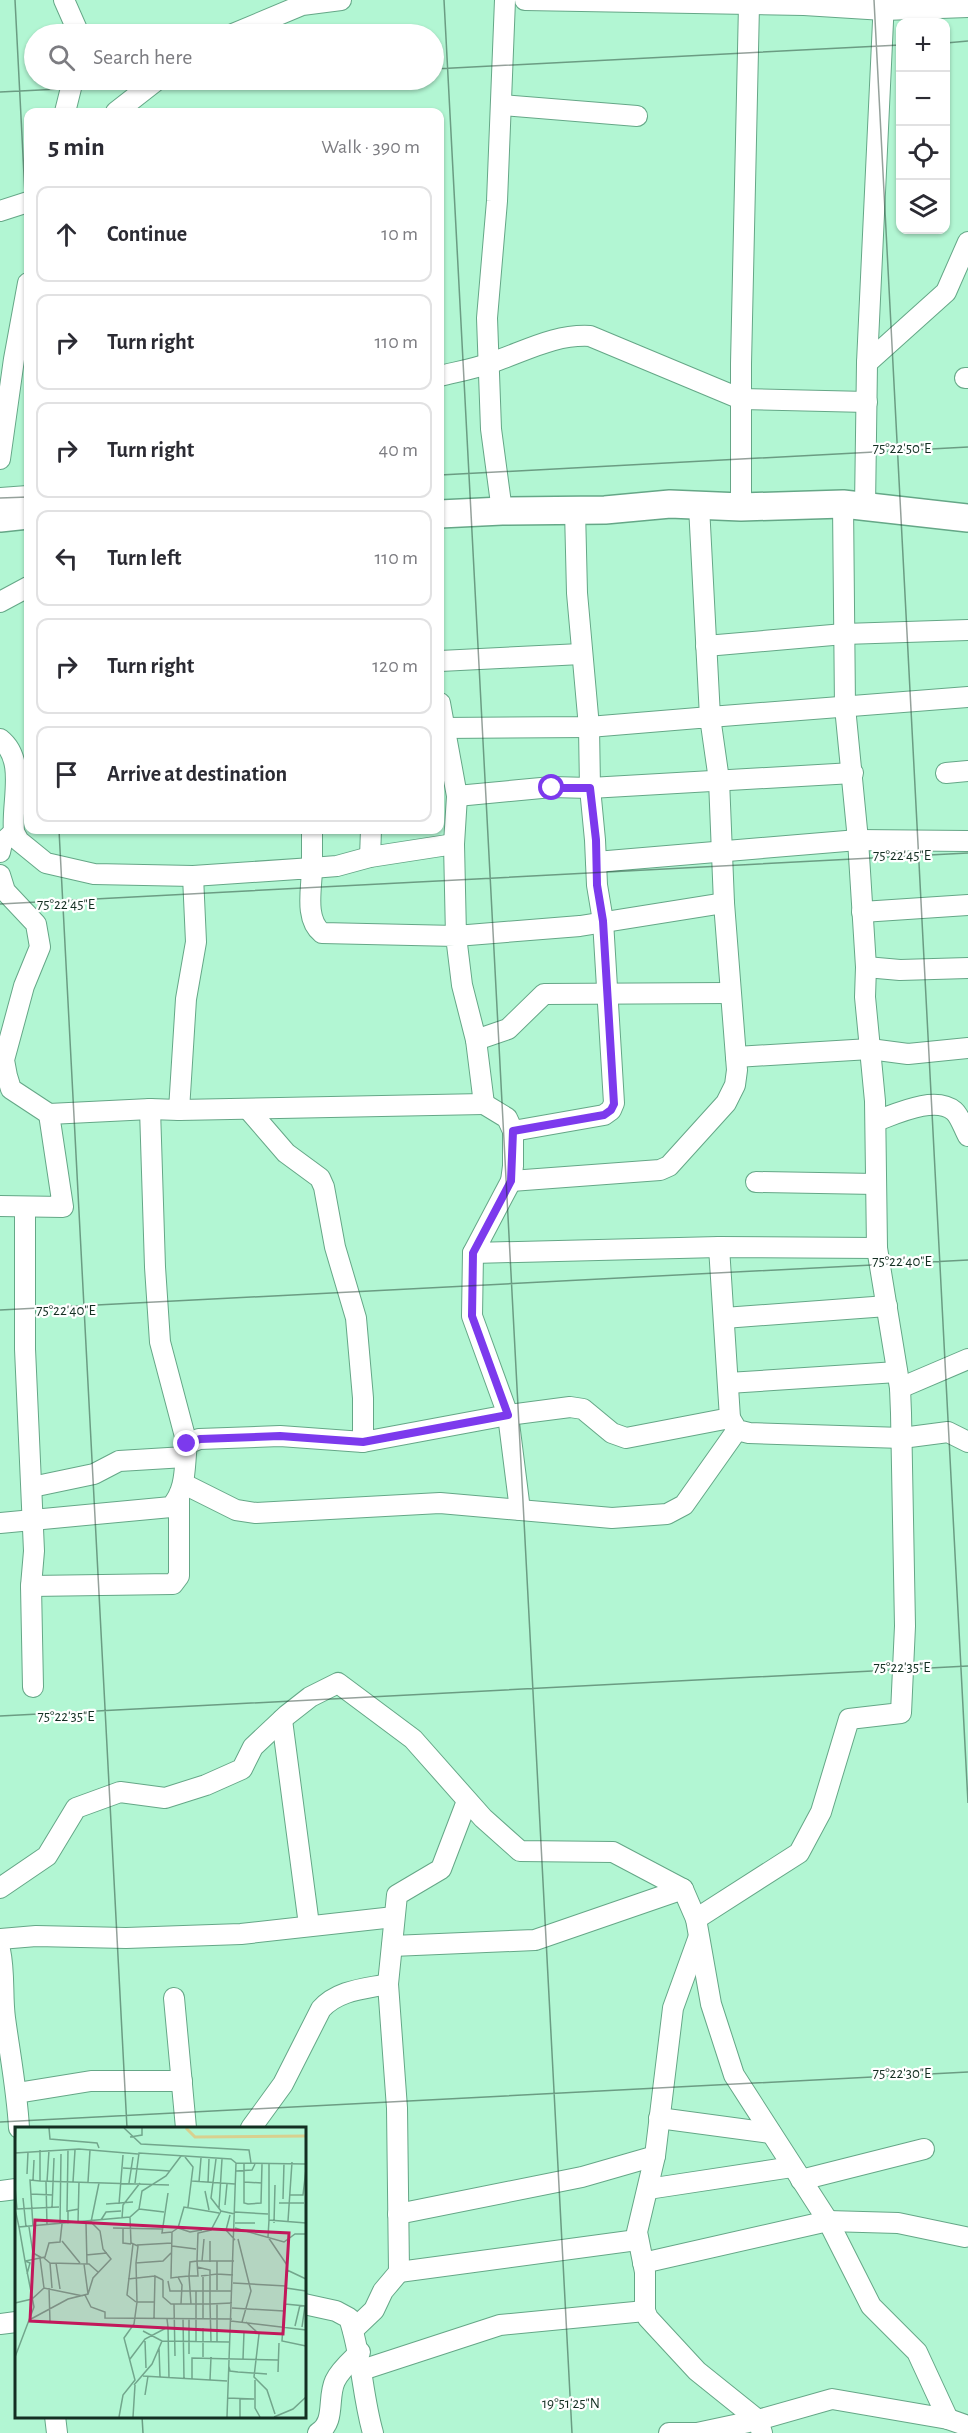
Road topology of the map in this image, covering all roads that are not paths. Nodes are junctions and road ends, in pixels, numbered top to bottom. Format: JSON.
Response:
{"nodes":[{"id":1,"x":64,"y":0,"type":"edge"},
{"id":2,"x":341,"y":0,"type":"edge"},
{"id":3,"x":505,"y":0,"type":"edge"},
{"id":4,"x":525,"y":0,"type":"edge"},
{"id":5,"x":677,"y":2,"type":"edge"},
{"id":6,"x":749,"y":4,"type":"junction"},
{"id":7,"x":884,"y":5,"type":"edge"},
{"id":8,"x":968,"y":7,"type":"edge"},
{"id":9,"x":75,"y":24,"type":"edge"},
{"id":10,"x":256,"y":24,"type":"edge"},
{"id":11,"x":70,"y":90,"type":"edge"},
{"id":12,"x":144,"y":90,"type":"edge"},
{"id":13,"x":501,"y":105,"type":"junction"},
{"id":14,"x":66,"y":108,"type":"edge"},
{"id":15,"x":121,"y":108,"type":"edge"},
{"id":16,"x":637,"y":116,"type":"dead end"},
{"id":17,"x":24,"y":203,"type":"edge"},
{"id":18,"x":0,"y":211,"type":"edge"},
{"id":19,"x":968,"y":242,"type":"edge"},
{"id":20,"x":24,"y":305,"type":"edge"},
{"id":21,"x":867,"y":363,"type":"junction"},
{"id":22,"x":489,"y":364,"type":"junction"},
{"id":23,"x":444,"y":375,"type":"edge"},
{"id":24,"x":741,"y":399,"type":"junction"},
{"id":25,"x":867,"y":402,"type":"junction"},
{"id":26,"x":0,"y":459,"type":"edge"},
{"id":27,"x":24,"y":496,"type":"edge"},
{"id":28,"x":0,"y":498,"type":"edge"},
{"id":29,"x":699,"y":506,"type":"junction"},
{"id":30,"x":854,"y":506,"type":"junction"},
{"id":31,"x":741,"y":507,"type":"junction"},
{"id":32,"x":575,"y":510,"type":"junction"},
{"id":33,"x":502,"y":511,"type":"junction"},
{"id":34,"x":444,"y":514,"type":"edge"},
{"id":35,"x":24,"y":515,"type":"edge"},
{"id":36,"x":0,"y":518,"type":"edge"},
{"id":37,"x":968,"y":518,"type":"edge"},
{"id":38,"x":24,"y":589,"type":"edge"},
{"id":39,"x":0,"y":602,"type":"edge"},
{"id":40,"x":968,"y":630,"type":"edge"},
{"id":41,"x":844,"y":634,"type":"junction"},
{"id":42,"x":706,"y":646,"type":"junction"},
{"id":43,"x":581,"y":654,"type":"junction"},
{"id":44,"x":444,"y":661,"type":"edge"},
{"id":45,"x":968,"y":697,"type":"edge"},
{"id":46,"x":845,"y":707,"type":"junction"},
{"id":47,"x":710,"y":717,"type":"junction"},
{"id":48,"x":589,"y":727,"type":"junction"},
{"id":49,"x":444,"y":728,"type":"edge"},
{"id":50,"x":444,"y":733,"type":"edge"},
{"id":51,"x":0,"y":739,"type":"edge"},
{"id":52,"x":968,"y":771,"type":"edge"},
{"id":53,"x":853,"y":773,"type":"junction"},
{"id":54,"x":946,"y":773,"type":"dead end"},
{"id":55,"x":719,"y":780,"type":"junction"},
{"id":56,"x":590,"y":788,"type":"junction"},
{"id":57,"x":457,"y":796,"type":"junction"},
{"id":58,"x":14,"y":832,"type":"junction"},
{"id":59,"x":312,"y":834,"type":"edge"},
{"id":60,"x":371,"y":834,"type":"edge"},
{"id":61,"x":858,"y":840,"type":"junction"},
{"id":62,"x":968,"y":841,"type":"edge"},
{"id":63,"x":454,"y":844,"type":"junction"},
{"id":64,"x":0,"y":852,"type":"edge"},
{"id":65,"x":722,"y":853,"type":"junction"},
{"id":66,"x":370,"y":857,"type":"junction"},
{"id":67,"x":596,"y":862,"type":"junction"},
{"id":68,"x":312,"y":868,"type":"junction"},
{"id":69,"x":0,"y":875,"type":"edge"},
{"id":70,"x":193,"y":876,"type":"junction"},
{"id":71,"x":724,"y":903,"type":"junction"},
{"id":72,"x":968,"y":905,"type":"edge"},
{"id":73,"x":862,"y":912,"type":"junction"},
{"id":74,"x":603,"y":921,"type":"junction"},
{"id":75,"x":456,"y":936,"type":"junction"},
{"id":76,"x":866,"y":967,"type":"junction"},
{"id":77,"x":968,"y":968,"type":"edge"},
{"id":78,"x":729,"y":993,"type":"junction"},
{"id":79,"x":608,"y":994,"type":"junction"},
{"id":80,"x":476,"y":1040,"type":"junction"},
{"id":81,"x":968,"y":1048,"type":"edge"},
{"id":82,"x":870,"y":1049,"type":"junction"},
{"id":83,"x":736,"y":1057,"type":"junction"},
{"id":84,"x":2,"y":1059,"type":"edge"},
{"id":85,"x":484,"y":1104,"type":"junction"},
{"id":86,"x":150,"y":1108,"type":"junction"},
{"id":87,"x":248,"y":1109,"type":"junction"},
{"id":88,"x":178,"y":1110,"type":"junction"},
{"id":89,"x":962,"y":1111,"type":"edge"},
{"id":90,"x":49,"y":1114,"type":"junction"},
{"id":91,"x":876,"y":1121,"type":"junction"},
{"id":92,"x":513,"y":1131,"type":"junction"},
{"id":93,"x":968,"y":1136,"type":"edge"},
{"id":94,"x":511,"y":1181,"type":"junction"},
{"id":95,"x":756,"y":1182,"type":"dead end"},
{"id":96,"x":876,"y":1185,"type":"junction"},
{"id":97,"x":0,"y":1206,"type":"edge"},
{"id":98,"x":25,"y":1207,"type":"junction"},
{"id":99,"x":719,"y":1247,"type":"junction"},
{"id":100,"x":877,"y":1248,"type":"junction"},
{"id":101,"x":473,"y":1253,"type":"junction"},
{"id":102,"x":886,"y":1306,"type":"junction"},
{"id":103,"x":724,"y":1318,"type":"junction"},
{"id":104,"x":968,"y":1359,"type":"edge"},
{"id":105,"x":899,"y":1380,"type":"junction"},
{"id":106,"x":728,"y":1383,"type":"junction"},
{"id":107,"x":508,"y":1415,"type":"junction"},
{"id":108,"x":733,"y":1424,"type":"junction"},
{"id":109,"x":902,"y":1438,"type":"junction"},
{"id":110,"x":363,"y":1442,"type":"junction"},
{"id":111,"x":968,"y":1442,"type":"edge"},
{"id":112,"x":186,"y":1451,"type":"junction"},
{"id":113,"x":32,"y":1487,"type":"junction"},
{"id":114,"x":182,"y":1491,"type":"junction"},
{"id":115,"x":520,"y":1509,"type":"junction"},
{"id":116,"x":33,"y":1521,"type":"junction"},
{"id":117,"x":0,"y":1523,"type":"edge"},
{"id":118,"x":31,"y":1586,"type":"junction"},
{"id":119,"x":33,"y":1687,"type":"dead end"},
{"id":120,"x":282,"y":1720,"type":"junction"},
{"id":121,"x":468,"y":1800,"type":"junction"},
{"id":122,"x":0,"y":1888,"type":"edge"},
{"id":123,"x":684,"y":1889,"type":"junction"},
{"id":124,"x":394,"y":1917,"type":"junction"},
{"id":125,"x":309,"y":1925,"type":"junction"},
{"id":126,"x":697,"y":1929,"type":"junction"},
{"id":127,"x":0,"y":1940,"type":"edge"},
{"id":128,"x":392,"y":1946,"type":"junction"},
{"id":129,"x":0,"y":1950,"type":"edge"},
{"id":130,"x":388,"y":1984,"type":"junction"},
{"id":131,"x":174,"y":1998,"type":"dead end"},
{"id":132,"x":2,"y":2016,"type":"edge"},
{"id":133,"x":182,"y":2081,"type":"junction"},
{"id":134,"x":17,"y":2093,"type":"junction"},
{"id":135,"x":659,"y":2118,"type":"junction"},
{"id":136,"x":12,"y":2119,"type":"edge"},
{"id":137,"x":186,"y":2127,"type":"edge"},
{"id":138,"x":252,"y":2127,"type":"edge"},
{"id":139,"x":771,"y":2133,"type":"junction"},
{"id":140,"x":924,"y":2149,"type":"dead end"},
{"id":141,"x":655,"y":2156,"type":"junction"},
{"id":142,"x":796,"y":2173,"type":"junction"},
{"id":143,"x":15,"y":2189,"type":"edge"},
{"id":144,"x":648,"y":2189,"type":"junction"},
{"id":145,"x":0,"y":2191,"type":"edge"},
{"id":146,"x":398,"y":2214,"type":"junction"},
{"id":147,"x":828,"y":2221,"type":"junction"},
{"id":148,"x":965,"y":2237,"type":"dead end"},
{"id":149,"x":637,"y":2240,"type":"junction"},
{"id":150,"x":644,"y":2264,"type":"junction"},
{"id":151,"x":399,"y":2272,"type":"junction"},
{"id":152,"x":306,"y":2304,"type":"edge"},
{"id":153,"x":645,"y":2311,"type":"junction"},
{"id":154,"x":15,"y":2322,"type":"edge"},
{"id":155,"x":0,"y":2324,"type":"edge"},
{"id":156,"x":353,"y":2330,"type":"junction"},
{"id":157,"x":361,"y":2361,"type":"junction"},
{"id":158,"x":55,"y":2418,"type":"edge"},
{"id":159,"x":948,"y":2419,"type":"junction"},
{"id":160,"x":760,"y":2426,"type":"edge"},
{"id":161,"x":968,"y":2426,"type":"edge"},
{"id":162,"x":57,"y":2433,"type":"edge"},
{"id":163,"x":318,"y":2433,"type":"edge"},
{"id":164,"x":373,"y":2433,"type":"edge"},
{"id":165,"x":669,"y":2433,"type":"edge"}],
"edges":[{"from":1,"to":9,"type":"street"},
{"from":2,"to":10,"type":"street"},
{"from":3,"to":13,"type":"street"},
{"from":4,"to":5,"type":"street"},
{"from":5,"to":6,"type":"street"},
{"from":6,"to":7,"type":"street"},
{"from":6,"to":24,"type":"street"},
{"from":7,"to":8,"type":"street"},
{"from":7,"to":21,"type":"street"},
{"from":11,"to":14,"type":"street"},
{"from":12,"to":15,"type":"street"},
{"from":13,"to":16,"type":"street"},
{"from":13,"to":22,"type":"street"},
{"from":17,"to":18,"type":"street"},
{"from":19,"to":21,"type":"street"},
{"from":20,"to":26,"type":"street"},
{"from":21,"to":25,"type":"street"},
{"from":22,"to":23,"type":"street"},
{"from":22,"to":24,"type":"street"},
{"from":22,"to":33,"type":"street"},
{"from":24,"to":25,"type":"street"},
{"from":24,"to":31,"type":"street"},
{"from":25,"to":30,"type":"street"},
{"from":27,"to":28,"type":"street"},
{"from":29,"to":31,"type":"street"},
{"from":29,"to":32,"type":"street"},
{"from":29,"to":42,"type":"street"},
{"from":30,"to":31,"type":"street"},
{"from":30,"to":37,"type":"street"},
{"from":30,"to":41,"type":"street"},
{"from":32,"to":33,"type":"street"},
{"from":32,"to":43,"type":"street"},
{"from":33,"to":34,"type":"street"},
{"from":35,"to":36,"type":"street"},
{"from":38,"to":39,"type":"street"},
{"from":40,"to":41,"type":"street"},
{"from":41,"to":42,"type":"street"},
{"from":41,"to":46,"type":"street"},
{"from":42,"to":47,"type":"street"},
{"from":43,"to":44,"type":"street"},
{"from":43,"to":48,"type":"street"},
{"from":45,"to":46,"type":"street"},
{"from":46,"to":47,"type":"street"},
{"from":46,"to":53,"type":"street"},
{"from":47,"to":48,"type":"street"},
{"from":47,"to":55,"type":"street"},
{"from":48,"to":49,"type":"street"},
{"from":48,"to":56,"type":"street"},
{"from":50,"to":57,"type":"street"},
{"from":51,"to":58,"type":"street"},
{"from":52,"to":54,"type":"street"},
{"from":53,"to":55,"type":"street"},
{"from":53,"to":61,"type":"street"},
{"from":55,"to":56,"type":"street"},
{"from":55,"to":65,"type":"street"},
{"from":56,"to":57,"type":"street"},
{"from":56,"to":67,"type":"street"},
{"from":57,"to":63,"type":"street"},
{"from":58,"to":64,"type":"street"},
{"from":58,"to":70,"type":"street"},
{"from":59,"to":68,"type":"street"},
{"from":60,"to":66,"type":"street"},
{"from":61,"to":62,"type":"street"},
{"from":61,"to":65,"type":"street"},
{"from":61,"to":73,"type":"street"},
{"from":63,"to":66,"type":"street"},
{"from":63,"to":75,"type":"street"},
{"from":65,"to":67,"type":"street"},
{"from":65,"to":71,"type":"street"},
{"from":66,"to":68,"type":"street"},
{"from":67,"to":74,"type":"street"},
{"from":68,"to":70,"type":"street"},
{"from":68,"to":75,"type":"street"},
{"from":69,"to":84,"type":"street"},
{"from":70,"to":88,"type":"street"},
{"from":71,"to":74,"type":"street"},
{"from":71,"to":78,"type":"street"},
{"from":72,"to":73,"type":"street"},
{"from":73,"to":76,"type":"street"},
{"from":74,"to":75,"type":"street"},
{"from":74,"to":79,"type":"street"},
{"from":75,"to":80,"type":"street"},
{"from":76,"to":77,"type":"street"},
{"from":76,"to":82,"type":"street"},
{"from":78,"to":79,"type":"street"},
{"from":78,"to":83,"type":"street"},
{"from":79,"to":80,"type":"street"},
{"from":79,"to":92,"type":"street"},
{"from":80,"to":85,"type":"street"},
{"from":81,"to":82,"type":"street"},
{"from":82,"to":83,"type":"street"},
{"from":82,"to":91,"type":"street"},
{"from":83,"to":94,"type":"street"},
{"from":84,"to":90,"type":"street"},
{"from":85,"to":87,"type":"street"},
{"from":85,"to":92,"type":"street"},
{"from":86,"to":88,"type":"street"},
{"from":86,"to":90,"type":"street"},
{"from":86,"to":112,"type":"street"},
{"from":87,"to":88,"type":"street"},
{"from":87,"to":110,"type":"street"},
{"from":89,"to":91,"type":"street"},
{"from":89,"to":93,"type":"street"},
{"from":90,"to":98,"type":"street"},
{"from":91,"to":96,"type":"street"},
{"from":92,"to":94,"type":"street"},
{"from":94,"to":101,"type":"street"},
{"from":95,"to":96,"type":"street"},
{"from":96,"to":100,"type":"street"},
{"from":97,"to":98,"type":"street"},
{"from":98,"to":113,"type":"street"},
{"from":99,"to":100,"type":"street"},
{"from":99,"to":101,"type":"street"},
{"from":99,"to":103,"type":"street"},
{"from":100,"to":102,"type":"street"},
{"from":101,"to":107,"type":"street"},
{"from":102,"to":103,"type":"street"},
{"from":102,"to":105,"type":"street"},
{"from":103,"to":106,"type":"street"},
{"from":104,"to":105,"type":"street"},
{"from":105,"to":106,"type":"street"},
{"from":105,"to":109,"type":"street"},
{"from":106,"to":108,"type":"street"},
{"from":107,"to":108,"type":"street"},
{"from":107,"to":110,"type":"street"},
{"from":107,"to":115,"type":"street"},
{"from":108,"to":109,"type":"street"},
{"from":108,"to":115,"type":"street"},
{"from":109,"to":111,"type":"street"},
{"from":109,"to":126,"type":"street"},
{"from":110,"to":112,"type":"street"},
{"from":112,"to":113,"type":"street"},
{"from":112,"to":114,"type":"street"},
{"from":113,"to":116,"type":"street"},
{"from":114,"to":115,"type":"street"},
{"from":114,"to":116,"type":"street"},
{"from":114,"to":118,"type":"street"},
{"from":116,"to":117,"type":"street"},
{"from":116,"to":118,"type":"street"},
{"from":118,"to":119,"type":"street"},
{"from":120,"to":121,"type":"street"},
{"from":120,"to":122,"type":"street"},
{"from":120,"to":125,"type":"street"},
{"from":121,"to":123,"type":"street"},
{"from":121,"to":124,"type":"street"},
{"from":123,"to":126,"type":"street"},
{"from":123,"to":128,"type":"street"},
{"from":124,"to":125,"type":"street"},
{"from":124,"to":128,"type":"street"},
{"from":125,"to":127,"type":"street"},
{"from":126,"to":135,"type":"street"},
{"from":126,"to":139,"type":"street"},
{"from":128,"to":130,"type":"street"},
{"from":129,"to":132,"type":"street"},
{"from":130,"to":138,"type":"street"},
{"from":130,"to":146,"type":"street"},
{"from":131,"to":133,"type":"street"},
{"from":132,"to":134,"type":"street"},
{"from":133,"to":134,"type":"street"},
{"from":133,"to":137,"type":"street"},
{"from":134,"to":136,"type":"street"},
{"from":135,"to":139,"type":"street"},
{"from":135,"to":141,"type":"street"},
{"from":139,"to":142,"type":"street"},
{"from":140,"to":142,"type":"street"},
{"from":141,"to":144,"type":"street"},
{"from":141,"to":146,"type":"street"},
{"from":142,"to":144,"type":"street"},
{"from":142,"to":147,"type":"street"},
{"from":143,"to":145,"type":"street"},
{"from":144,"to":149,"type":"street"},
{"from":146,"to":151,"type":"street"},
{"from":147,"to":148,"type":"street"},
{"from":147,"to":150,"type":"street"},
{"from":147,"to":159,"type":"street"},
{"from":149,"to":150,"type":"street"},
{"from":149,"to":151,"type":"street"},
{"from":150,"to":153,"type":"street"},
{"from":151,"to":156,"type":"street"},
{"from":152,"to":156,"type":"street"},
{"from":153,"to":157,"type":"street"},
{"from":153,"to":160,"type":"street"},
{"from":154,"to":155,"type":"street"},
{"from":156,"to":157,"type":"street"},
{"from":157,"to":163,"type":"street"},
{"from":157,"to":164,"type":"street"},
{"from":158,"to":162,"type":"street"},
{"from":159,"to":160,"type":"street"},
{"from":159,"to":161,"type":"street"},
{"from":160,"to":165,"type":"street"}]}
